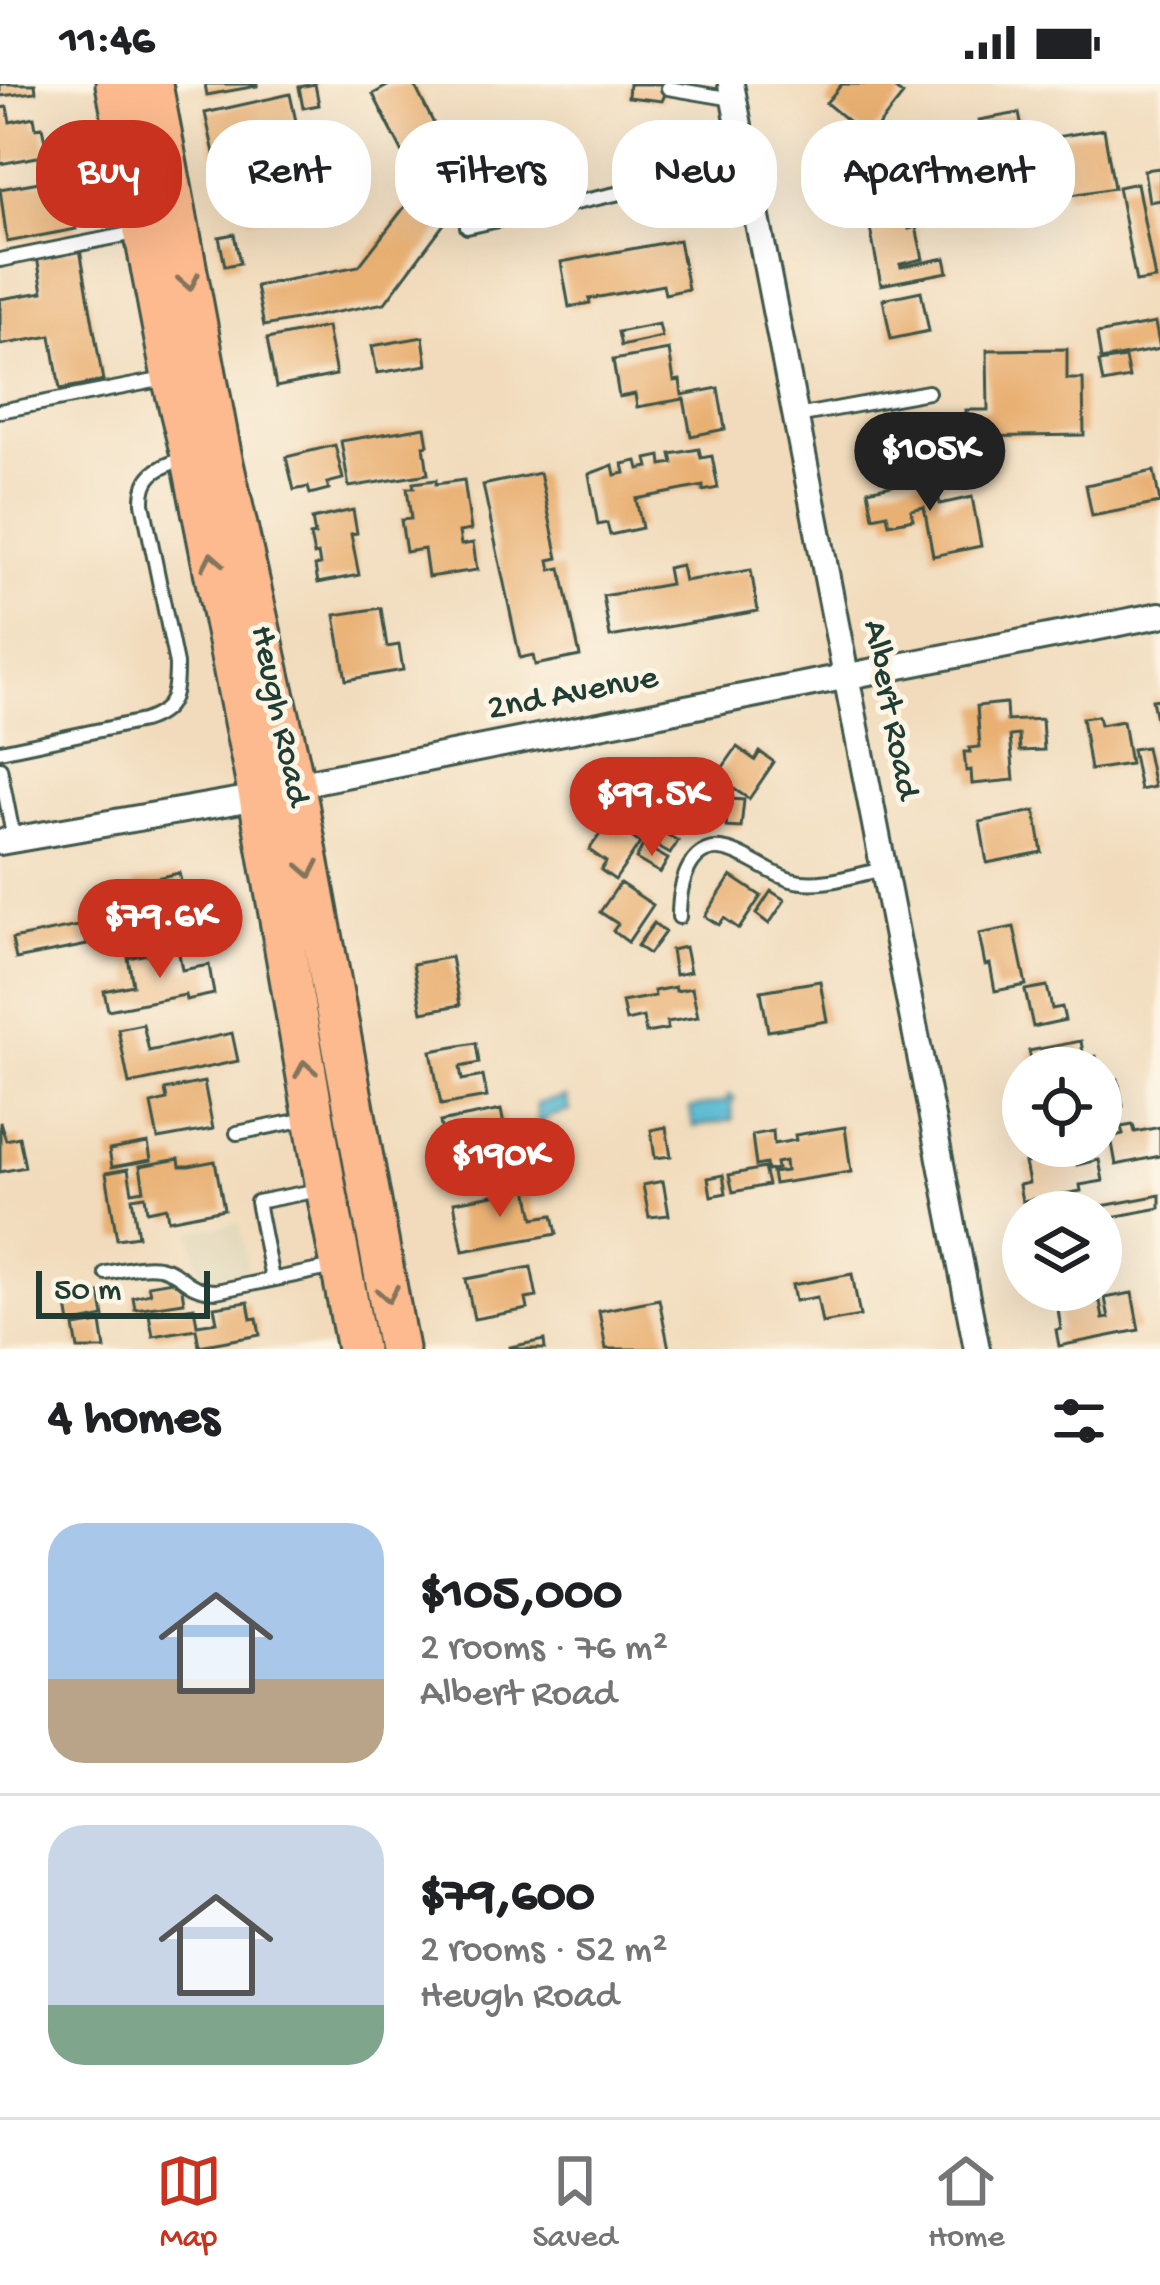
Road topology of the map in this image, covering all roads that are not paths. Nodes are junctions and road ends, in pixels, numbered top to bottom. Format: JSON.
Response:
{"nodes":[{"id":1,"x":116,"y":84,"type":"edge"},
{"id":2,"x":152,"y":84,"type":"edge"},
{"id":3,"x":668,"y":88,"type":"dead end"},
{"id":4,"x":733,"y":92,"type":"edge"},
{"id":5,"x":759,"y":228,"type":"edge"},
{"id":6,"x":143,"y":232,"type":"junction"},
{"id":7,"x":0,"y":260,"type":"edge"},
{"id":8,"x":172,"y":377,"type":"junction"},
{"id":9,"x":928,"y":392,"type":"dead end"},
{"id":10,"x":0,"y":411,"type":"edge"},
{"id":11,"x":795,"y":416,"type":"junction"},
{"id":12,"x":191,"y":455,"type":"junction"},
{"id":13,"x":1160,"y":615,"type":"edge"},
{"id":14,"x":846,"y":677,"type":"junction"},
{"id":15,"x":0,"y":751,"type":"edge"},
{"id":16,"x":0,"y":768,"type":"edge"},
{"id":17,"x":277,"y":792,"type":"junction"},
{"id":18,"x":7,"y":841,"type":"edge"},
{"id":19,"x":884,"y":868,"type":"junction"},
{"id":20,"x":679,"y":916,"type":"dead end"},
{"id":21,"x":314,"y":1118,"type":"junction"},
{"id":22,"x":237,"y":1133,"type":"dead end"},
{"id":23,"x":326,"y":1189,"type":"junction"},
{"id":24,"x":340,"y":1265,"type":"junction"},
{"id":25,"x":106,"y":1273,"type":"dead end"},
{"id":26,"x":272,"y":1280,"type":"junction"},
{"id":27,"x":357,"y":1349,"type":"edge"},
{"id":28,"x":398,"y":1349,"type":"edge"},
{"id":29,"x":977,"y":1349,"type":"edge"}],
"edges":[{"from":1,"to":6,"type":"main road","name":"Heugh Road"},
{"from":2,"to":17,"type":"main road","name":"Heugh Road","one_way":true},
{"from":3,"to":4,"type":"lane"},
{"from":5,"to":11,"type":"street","name":"Albert Road"},
{"from":6,"to":7,"type":"lane"},
{"from":6,"to":8,"type":"main road","name":"Heugh Road"},
{"from":8,"to":10,"type":"lane"},
{"from":8,"to":12,"type":"main road","name":"Heugh Road"},
{"from":9,"to":11,"type":"lane"},
{"from":11,"to":14,"type":"street","name":"Albert Road"},
{"from":12,"to":15,"type":"lane"},
{"from":17,"to":12,"type":"main road","name":"Heugh Road","one_way":true},
{"from":13,"to":14,"type":"street","name":"2nd Avenue"},
{"from":14,"to":17,"type":"street","name":"2nd Avenue"},
{"from":14,"to":19,"type":"street","name":"Albert Road"},
{"from":16,"to":18,"type":"lane"},
{"from":17,"to":18,"type":"street","name":"2nd Avenue"},
{"from":21,"to":17,"type":"main road","name":"Heugh Road","one_way":true},
{"from":17,"to":28,"type":"main road","name":"Heugh Road","one_way":true},
{"from":19,"to":20,"type":"lane"},
{"from":19,"to":29,"type":"street","name":"Albert Road"},
{"from":21,"to":22,"type":"lane"},
{"from":21,"to":23,"type":"main road","name":"Heugh Road"},
{"from":23,"to":24,"type":"main road","name":"Heugh Road"},
{"from":23,"to":26,"type":"lane"},
{"from":24,"to":26,"type":"lane"},
{"from":24,"to":27,"type":"main road","name":"Heugh Road"},
{"from":25,"to":26,"type":"lane"}]}
